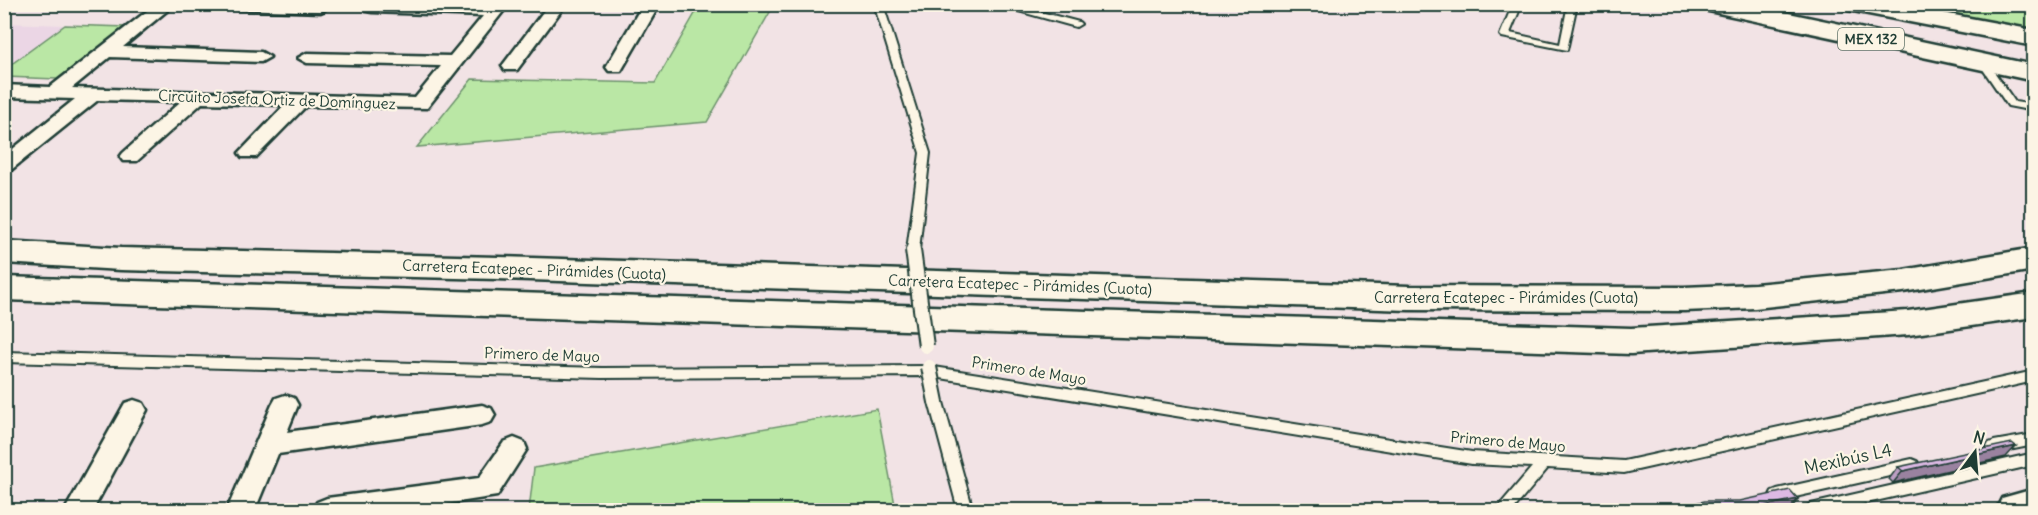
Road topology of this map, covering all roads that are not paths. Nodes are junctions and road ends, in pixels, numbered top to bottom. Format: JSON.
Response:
{"nodes":[{"id":1,"x":167,"y":4,"type":"edge"},
{"id":2,"x":237,"y":4,"type":"edge"},
{"id":3,"x":558,"y":4,"type":"edge"},
{"id":4,"x":652,"y":4,"type":"edge"},
{"id":5,"x":878,"y":4,"type":"edge"},
{"id":6,"x":998,"y":4,"type":"edge"},
{"id":7,"x":1518,"y":4,"type":"edge"},
{"id":8,"x":1573,"y":4,"type":"edge"},
{"id":9,"x":1709,"y":4,"type":"edge"},
{"id":10,"x":1804,"y":4,"type":"edge"},
{"id":11,"x":1853,"y":4,"type":"edge"},
{"id":12,"x":321,"y":7,"type":"dead end"},
{"id":13,"x":372,"y":7,"type":"dead end"},
{"id":14,"x":499,"y":8,"type":"edge"},
{"id":15,"x":1076,"y":24,"type":"dead end"},
{"id":16,"x":2034,"y":38,"type":"edge"},
{"id":17,"x":106,"y":52,"type":"junction"},
{"id":18,"x":2034,"y":52,"type":"edge"},
{"id":19,"x":261,"y":57,"type":"dead end"},
{"id":20,"x":307,"y":58,"type":"dead end"},
{"id":21,"x":455,"y":61,"type":"junction"},
{"id":22,"x":1983,"y":63,"type":"junction"},
{"id":23,"x":512,"y":66,"type":"dead end"},
{"id":24,"x":615,"y":68,"type":"dead end"},
{"id":25,"x":2034,"y":73,"type":"edge"},
{"id":26,"x":4,"y":91,"type":"edge"},
{"id":27,"x":55,"y":92,"type":"junction"},
{"id":28,"x":93,"y":94,"type":"junction"},
{"id":29,"x":197,"y":97,"type":"junction"},
{"id":30,"x":300,"y":100,"type":"junction"},
{"id":31,"x":2034,"y":108,"type":"edge"},
{"id":32,"x":249,"y":153,"type":"dead end"},
{"id":33,"x":130,"y":156,"type":"dead end"},
{"id":34,"x":4,"y":166,"type":"edge"},
{"id":35,"x":4,"y":252,"type":"edge"},
{"id":36,"x":2034,"y":260,"type":"edge"},
{"id":37,"x":4,"y":288,"type":"edge"},
{"id":38,"x":2034,"y":305,"type":"edge"},
{"id":39,"x":4,"y":357,"type":"edge"},
{"id":40,"x":2034,"y":376,"type":"edge"},
{"id":41,"x":285,"y":405,"type":"dead end"},
{"id":42,"x":134,"y":410,"type":"dead end"},
{"id":43,"x":482,"y":415,"type":"dead end"},
{"id":44,"x":2034,"y":439,"type":"edge"},
{"id":45,"x":268,"y":445,"type":"junction"},
{"id":46,"x":514,"y":449,"type":"dead end"},
{"id":47,"x":1979,"y":450,"type":"edge"},
{"id":48,"x":2034,"y":459,"type":"edge"},
{"id":49,"x":1545,"y":462,"type":"junction"},
{"id":50,"x":1922,"y":463,"type":"edge"},
{"id":51,"x":1763,"y":498,"type":"edge"},
{"id":52,"x":392,"y":506,"type":"edge"},
{"id":53,"x":2034,"y":506,"type":"edge"},
{"id":54,"x":79,"y":510,"type":"edge"},
{"id":55,"x":241,"y":510,"type":"edge"},
{"id":56,"x":327,"y":510,"type":"edge"},
{"id":57,"x":966,"y":510,"type":"edge"},
{"id":58,"x":1504,"y":510,"type":"edge"},
{"id":59,"x":1811,"y":510,"type":"edge"},
{"id":60,"x":2017,"y":510,"type":"edge"}],
"edges":[{"from":1,"to":17,"type":"street"},
{"from":2,"to":12,"type":"street"},
{"from":3,"to":23,"type":"street"},
{"from":4,"to":24,"type":"street"},
{"from":5,"to":57,"type":"lane","bridge":true},
{"from":6,"to":15,"type":"lane"},
{"from":7,"to":8,"type":"lane"},
{"from":9,"to":22,"type":"main road","number":"MEX 132"},
{"from":10,"to":18,"type":"main road","number":"MEX 132"},
{"from":11,"to":16,"type":"main road"},
{"from":13,"to":14,"type":"street"},
{"from":14,"to":21,"type":"street","name":"Circuito Josefa Ortiz de Domínguez"},
{"from":17,"to":19,"type":"street"},
{"from":17,"to":27,"type":"street"},
{"from":20,"to":21,"type":"street"},
{"from":21,"to":30,"type":"street","name":"Circuito Josefa Ortiz de Domínguez"},
{"from":22,"to":25,"type":"main road","number":"MEX 132"},
{"from":22,"to":31,"type":"lane"},
{"from":26,"to":27,"type":"street","name":"Circuito Josefa Ortiz de Domínguez"},
{"from":27,"to":28,"type":"street","name":"Circuito Josefa Ortiz de Domínguez"},
{"from":28,"to":29,"type":"street","name":"Circuito Josefa Ortiz de Domínguez"},
{"from":28,"to":34,"type":"street"},
{"from":29,"to":30,"type":"street","name":"Circuito Josefa Ortiz de Domínguez"},
{"from":29,"to":33,"type":"street"},
{"from":30,"to":32,"type":"street"},
{"from":35,"to":36,"type":"main road","name":"Carretera Ecatepec - Pirámides (Cuota)"},
{"from":37,"to":38,"type":"main road"},
{"from":39,"to":49,"type":"lane","name":"Primero de Mayo"},
{"from":40,"to":49,"type":"lane","name":"Primero de Mayo"},
{"from":41,"to":45,"type":"street"},
{"from":42,"to":54,"type":"street"},
{"from":43,"to":45,"type":"street"},
{"from":44,"to":47,"type":"lane"},
{"from":45,"to":55,"type":"street"},
{"from":46,"to":52,"type":"street"},
{"from":48,"to":59,"type":"lane"},
{"from":49,"to":58,"type":"lane"},
{"from":50,"to":51,"type":"lane","name":"Mexibús L4"},
{"from":52,"to":56,"type":"street"},
{"from":53,"to":60,"type":"main road"}]}
